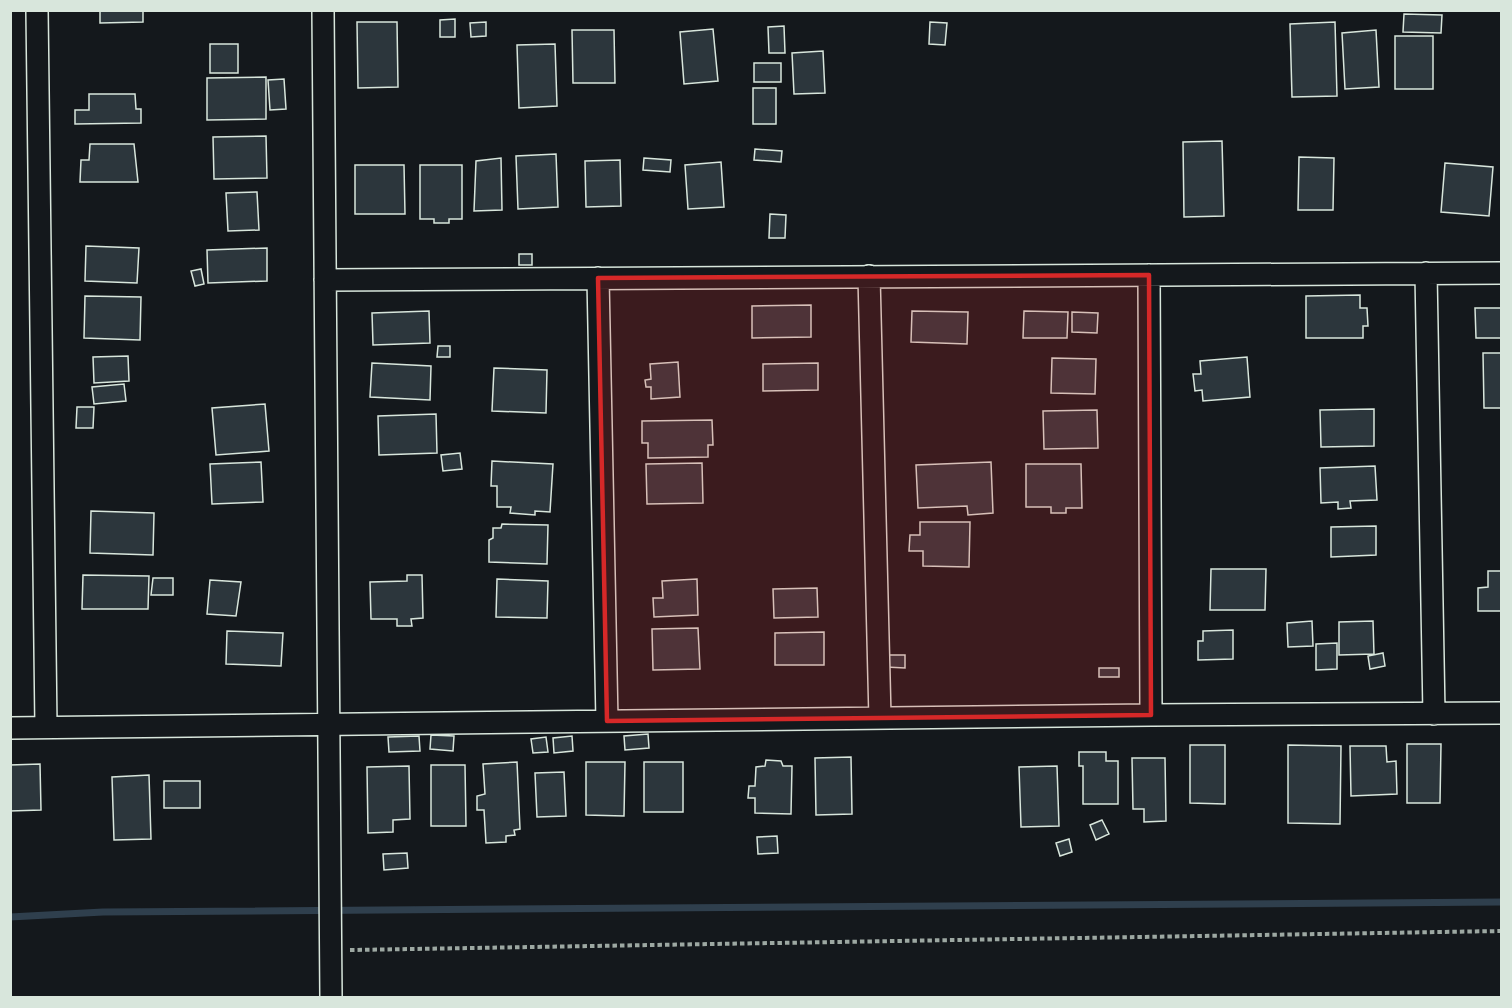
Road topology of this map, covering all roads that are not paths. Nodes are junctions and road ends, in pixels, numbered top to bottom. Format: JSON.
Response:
{"nodes":[{"id":1,"x":37,"y":10,"type":"edge"},
{"id":2,"x":323,"y":10,"type":"edge"},
{"id":3,"x":1426,"y":273,"type":"junction"},
{"id":4,"x":1502,"y":273,"type":"edge"},
{"id":5,"x":1149,"y":275,"type":"junction"},
{"id":6,"x":869,"y":276,"type":"junction"},
{"id":7,"x":598,"y":278,"type":"junction"},
{"id":8,"x":325,"y":280,"type":"junction"},
{"id":9,"x":1502,"y":713,"type":"edge"},
{"id":10,"x":1434,"y":714,"type":"junction"},
{"id":11,"x":1151,"y":715,"type":"junction"},
{"id":12,"x":880,"y":718,"type":"junction"},
{"id":13,"x":607,"y":721,"type":"junction"},
{"id":14,"x":328,"y":724,"type":"junction"},
{"id":15,"x":46,"y":727,"type":"junction"},
{"id":16,"x":10,"y":728,"type":"edge"},
{"id":17,"x":331,"y":998,"type":"edge"}],
"edges":[{"from":1,"to":15,"type":"street"},
{"from":2,"to":8,"type":"street"},
{"from":3,"to":4,"type":"street"},
{"from":3,"to":5,"type":"street"},
{"from":3,"to":10,"type":"street"},
{"from":5,"to":6,"type":"street"},
{"from":5,"to":11,"type":"street"},
{"from":6,"to":7,"type":"street"},
{"from":6,"to":12,"type":"street"},
{"from":7,"to":8,"type":"street"},
{"from":7,"to":13,"type":"street"},
{"from":8,"to":14,"type":"street"},
{"from":9,"to":10,"type":"street"},
{"from":10,"to":11,"type":"street"},
{"from":11,"to":12,"type":"street"},
{"from":12,"to":13,"type":"street"},
{"from":13,"to":14,"type":"street"},
{"from":14,"to":15,"type":"street"},
{"from":14,"to":17,"type":"street"},
{"from":15,"to":16,"type":"street"}]}
